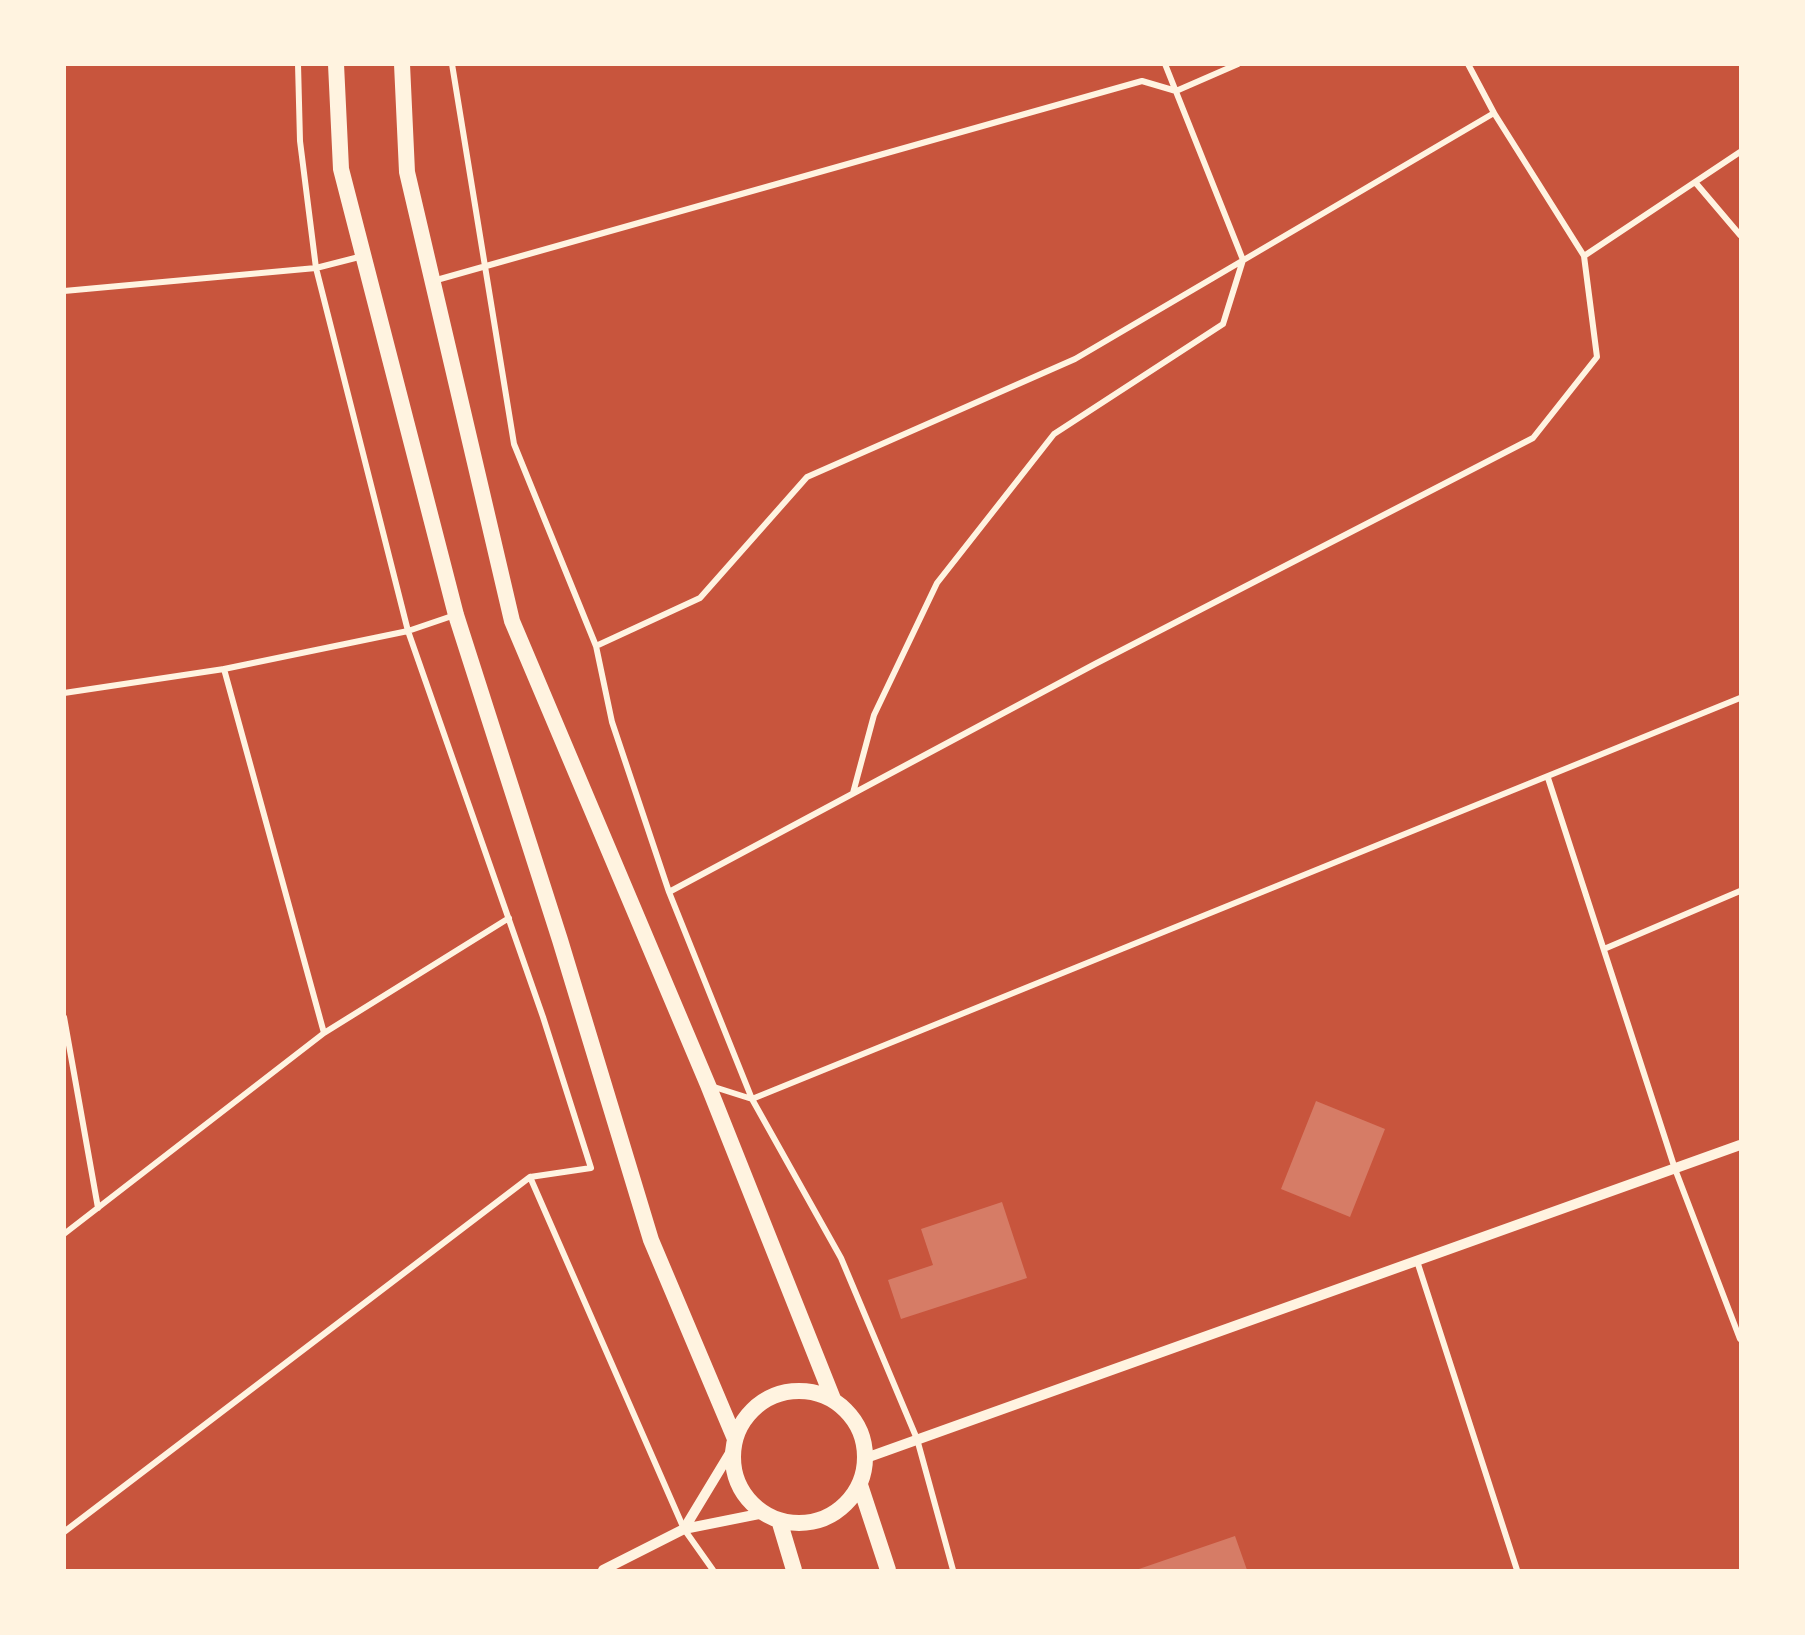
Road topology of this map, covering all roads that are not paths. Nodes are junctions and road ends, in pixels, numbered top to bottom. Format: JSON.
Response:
{"nodes":[{"id":1,"x":298,"y":64,"type":"edge"},
{"id":2,"x":336,"y":64,"type":"edge"},
{"id":3,"x":402,"y":64,"type":"edge"},
{"id":4,"x":452,"y":64,"type":"edge"},
{"id":5,"x":1165,"y":64,"type":"edge"},
{"id":6,"x":1238,"y":64,"type":"edge"},
{"id":7,"x":1468,"y":64,"type":"edge"},
{"id":8,"x":1176,"y":91,"type":"junction"},
{"id":9,"x":1494,"y":113,"type":"junction"},
{"id":10,"x":1740,"y":152,"type":"edge"},
{"id":11,"x":1695,"y":182,"type":"junction"},
{"id":12,"x":1740,"y":235,"type":"edge"},
{"id":13,"x":363,"y":256,"type":"junction"},
{"id":14,"x":1584,"y":256,"type":"junction"},
{"id":15,"x":1243,"y":260,"type":"junction"},
{"id":16,"x":486,"y":267,"type":"junction"},
{"id":17,"x":316,"y":268,"type":"junction"},
{"id":18,"x":432,"y":281,"type":"junction"},
{"id":19,"x":64,"y":291,"type":"edge"},
{"id":20,"x":456,"y":615,"type":"junction"},
{"id":21,"x":408,"y":631,"type":"junction"},
{"id":22,"x":596,"y":646,"type":"junction"},
{"id":23,"x":224,"y":669,"type":"junction"},
{"id":24,"x":64,"y":693,"type":"edge"},
{"id":25,"x":1740,"y":698,"type":"edge"},
{"id":26,"x":1548,"y":777,"type":"junction"},
{"id":27,"x":853,"y":793,"type":"junction"},
{"id":28,"x":1740,"y":891,"type":"edge"},
{"id":29,"x":669,"y":892,"type":"junction"},
{"id":30,"x":509,"y":918,"type":"junction"},
{"id":31,"x":1604,"y":949,"type":"junction"},
{"id":32,"x":64,"y":1017,"type":"edge"},
{"id":33,"x":324,"y":1033,"type":"junction"},
{"id":34,"x":708,"y":1085,"type":"junction"},
{"id":35,"x":752,"y":1099,"type":"junction"},
{"id":36,"x":1740,"y":1145,"type":"edge"},
{"id":37,"x":1675,"y":1169,"type":"junction"},
{"id":38,"x":530,"y":1177,"type":"junction"},
{"id":39,"x":98,"y":1208,"type":"junction"},
{"id":40,"x":64,"y":1234,"type":"edge"},
{"id":41,"x":1417,"y":1261,"type":"junction"},
{"id":42,"x":1740,"y":1339,"type":"edge"},
{"id":43,"x":833,"y":1399,"type":"junction"},
{"id":44,"x":917,"y":1439,"type":"junction"},
{"id":45,"x":734,"y":1444,"type":"junction"},
{"id":46,"x":866,"y":1458,"type":"junction"},
{"id":47,"x":861,"y":1485,"type":"junction"},
{"id":48,"x":772,"y":1517,"type":"junction"},
{"id":49,"x":684,"y":1528,"type":"junction"},
{"id":50,"x":64,"y":1532,"type":"edge"},
{"id":51,"x":603,"y":1570,"type":"edge"},
{"id":52,"x":713,"y":1570,"type":"edge"},
{"id":53,"x":794,"y":1570,"type":"edge"},
{"id":54,"x":888,"y":1570,"type":"edge"},
{"id":55,"x":953,"y":1570,"type":"edge"},
{"id":56,"x":1517,"y":1570,"type":"edge"}],
"edges":[{"from":1,"to":17,"type":"street"},
{"from":2,"to":13,"type":"highway"},
{"from":3,"to":18,"type":"highway"},
{"from":4,"to":16,"type":"street"},
{"from":5,"to":8,"type":"street"},
{"from":6,"to":8,"type":"street"},
{"from":7,"to":9,"type":"street"},
{"from":8,"to":15,"type":"street"},
{"from":8,"to":16,"type":"street"},
{"from":9,"to":14,"type":"street"},
{"from":9,"to":15,"type":"street"},
{"from":10,"to":11,"type":"street"},
{"from":11,"to":12,"type":"street"},
{"from":11,"to":14,"type":"street"},
{"from":13,"to":17,"type":"street"},
{"from":13,"to":20,"type":"highway"},
{"from":14,"to":27,"type":"street"},
{"from":15,"to":22,"type":"street"},
{"from":15,"to":27,"type":"street"},
{"from":16,"to":18,"type":"street"},
{"from":16,"to":22,"type":"street"},
{"from":17,"to":19,"type":"street"},
{"from":17,"to":21,"type":"street"},
{"from":18,"to":34,"type":"highway"},
{"from":20,"to":21,"type":"street"},
{"from":20,"to":45,"type":"highway"},
{"from":21,"to":23,"type":"street"},
{"from":21,"to":30,"type":"street"},
{"from":22,"to":29,"type":"street"},
{"from":23,"to":24,"type":"street"},
{"from":23,"to":33,"type":"street"},
{"from":25,"to":26,"type":"street"},
{"from":26,"to":31,"type":"street"},
{"from":26,"to":35,"type":"street"},
{"from":27,"to":29,"type":"street"},
{"from":28,"to":31,"type":"street"},
{"from":29,"to":35,"type":"street"},
{"from":30,"to":33,"type":"street"},
{"from":30,"to":38,"type":"street"},
{"from":31,"to":37,"type":"street"},
{"from":32,"to":39,"type":"street"},
{"from":33,"to":39,"type":"street"},
{"from":34,"to":35,"type":"street"},
{"from":34,"to":43,"type":"highway"},
{"from":35,"to":44,"type":"street"},
{"from":36,"to":37,"type":"street"},
{"from":37,"to":41,"type":"street"},
{"from":37,"to":42,"type":"street"},
{"from":38,"to":49,"type":"street"},
{"from":38,"to":50,"type":"street"},
{"from":39,"to":40,"type":"street"},
{"from":41,"to":44,"type":"street"},
{"from":41,"to":56,"type":"street"},
{"from":43,"to":45,"type":"highway"},
{"from":43,"to":46,"type":"highway"},
{"from":44,"to":46,"type":"street"},
{"from":44,"to":55,"type":"street"},
{"from":45,"to":48,"type":"highway"},
{"from":45,"to":49,"type":"street"},
{"from":46,"to":47,"type":"highway"},
{"from":47,"to":48,"type":"highway"},
{"from":47,"to":54,"type":"highway"},
{"from":48,"to":49,"type":"street"},
{"from":48,"to":53,"type":"highway"},
{"from":49,"to":51,"type":"street"},
{"from":49,"to":52,"type":"street"}]}
